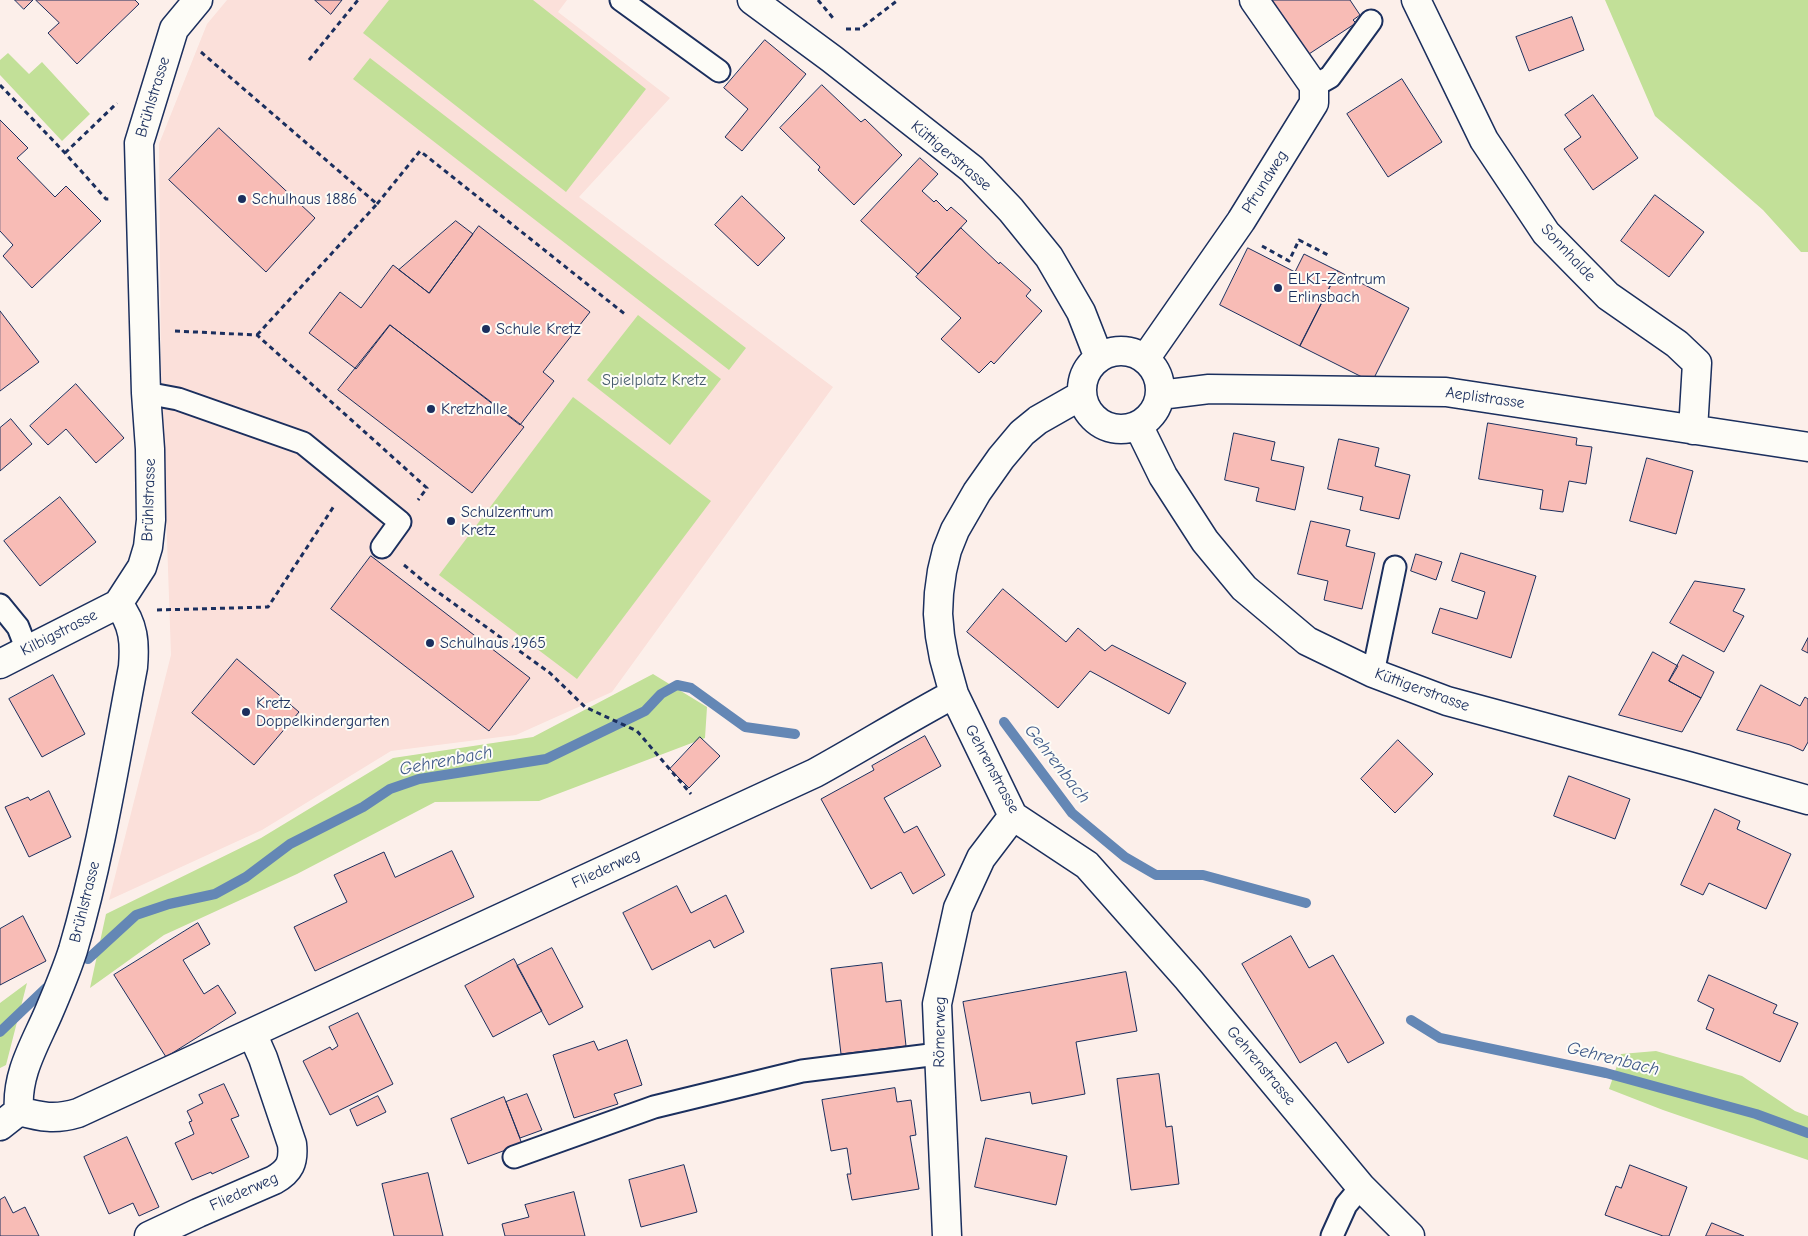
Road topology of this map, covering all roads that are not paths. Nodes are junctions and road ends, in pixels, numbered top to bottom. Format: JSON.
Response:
{"nodes":[{"id":1,"x":198,"y":0,"type":"edge"},
{"id":2,"x":621,"y":0,"type":"edge"},
{"id":3,"x":752,"y":0,"type":"edge"},
{"id":4,"x":1254,"y":0,"type":"edge"},
{"id":5,"x":1416,"y":0,"type":"edge"},
{"id":6,"x":1371,"y":21,"type":"dead end"},
{"id":7,"x":719,"y":71,"type":"dead end"},
{"id":8,"x":1314,"y":86,"type":"junction"},
{"id":9,"x":1099,"y":358,"type":"junction"},
{"id":10,"x":1145,"y":359,"type":"junction"},
{"id":11,"x":146,"y":394,"type":"junction"},
{"id":12,"x":1082,"y":395,"type":"junction"},
{"id":13,"x":1160,"y":395,"type":"junction"},
{"id":14,"x":1138,"y":425,"type":"junction"},
{"id":15,"x":1694,"y":430,"type":"junction"},
{"id":16,"x":1808,"y":447,"type":"edge"},
{"id":17,"x":382,"y":547,"type":"road end"},
{"id":18,"x":1395,"y":567,"type":"dead end"},
{"id":19,"x":0,"y":605,"type":"edge"},
{"id":20,"x":121,"y":608,"type":"junction"},
{"id":21,"x":27,"y":650,"type":"junction"},
{"id":22,"x":0,"y":664,"type":"edge"},
{"id":23,"x":1373,"y":672,"type":"junction"},
{"id":24,"x":954,"y":694,"type":"junction"},
{"id":25,"x":1808,"y":800,"type":"edge"},
{"id":26,"x":1013,"y":816,"type":"junction"},
{"id":27,"x":252,"y":1033,"type":"junction"},
{"id":28,"x":938,"y":1054,"type":"junction"},
{"id":29,"x":9,"y":1118,"type":"edge"},
{"id":30,"x":514,"y":1157,"type":"dead end"},
{"id":31,"x":1361,"y":1187,"type":"junction"},
{"id":32,"x":149,"y":1236,"type":"edge"},
{"id":33,"x":947,"y":1236,"type":"edge"},
{"id":34,"x":1332,"y":1236,"type":"edge"},
{"id":35,"x":1410,"y":1236,"type":"edge"}],
"edges":[{"from":1,"to":11,"type":"street","name":"Brühlstrasse"},
{"from":2,"to":7,"type":"lane"},
{"from":3,"to":9,"type":"street","name":"Küttigerstrasse"},
{"from":4,"to":8,"type":"street"},
{"from":5,"to":15,"type":"street","name":"Sonnhalde"},
{"from":6,"to":8,"type":"lane"},
{"from":8,"to":10,"type":"street","name":"Pfrundweg"},
{"from":9,"to":10,"type":"street"},
{"from":9,"to":12,"type":"street"},
{"from":10,"to":13,"type":"street"},
{"from":11,"to":17,"type":"lane"},
{"from":11,"to":20,"type":"street","name":"Brühlstrasse"},
{"from":12,"to":14,"type":"street"},
{"from":12,"to":24,"type":"street","name":"Gehrenstrasse"},
{"from":13,"to":14,"type":"street"},
{"from":13,"to":15,"type":"street","name":"Aeplistrasse"},
{"from":14,"to":23,"type":"street","name":"Küttigerstrasse"},
{"from":15,"to":16,"type":"street","name":"Aeplistrasse"},
{"from":18,"to":23,"type":"lane"},
{"from":19,"to":21,"type":"lane"},
{"from":20,"to":21,"type":"street","name":"Kilbigstrasse"},
{"from":20,"to":29,"type":"street","name":"Brühlstrasse"},
{"from":21,"to":22,"type":"street","name":"Kilbigstrasse"},
{"from":23,"to":25,"type":"street","name":"Küttigerstrasse"},
{"from":24,"to":26,"type":"street","name":"Gehrenstrasse"},
{"from":24,"to":27,"type":"street","name":"Fliederweg"},
{"from":26,"to":28,"type":"street","name":"Römerweg"},
{"from":26,"to":31,"type":"street","name":"Gehrenstrasse"},
{"from":27,"to":29,"type":"street","name":"Fliederweg"},
{"from":27,"to":32,"type":"street","name":"Fliederweg"},
{"from":28,"to":30,"type":"lane"},
{"from":28,"to":33,"type":"street","name":"Römerweg"},
{"from":31,"to":34,"type":"lane"},
{"from":31,"to":35,"type":"street","name":"Gehrenstrasse"}]}
